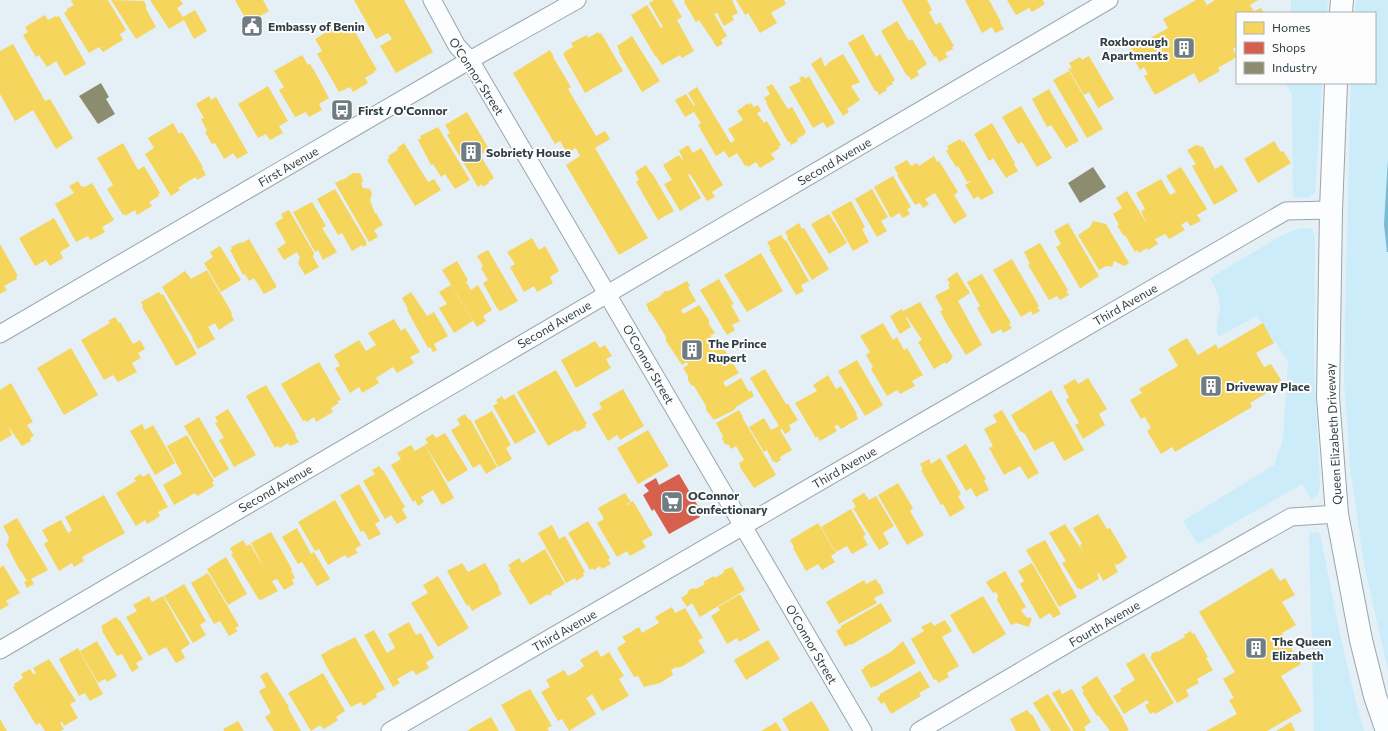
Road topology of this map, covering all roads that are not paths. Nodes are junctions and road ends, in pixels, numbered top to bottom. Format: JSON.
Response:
{"nodes":[{"id":1,"x":432,"y":0,"type":"edge"},
{"id":2,"x":577,"y":0,"type":"edge"},
{"id":3,"x":1109,"y":0,"type":"edge"},
{"id":4,"x":1342,"y":0,"type":"edge"},
{"id":5,"x":1342,"y":12,"type":"edge"},
{"id":6,"x":470,"y":60,"type":"junction"},
{"id":7,"x":1336,"y":84,"type":"edge"},
{"id":8,"x":1331,"y":210,"type":"junction"},
{"id":9,"x":606,"y":294,"type":"junction"},
{"id":10,"x":0,"y":334,"type":"edge"},
{"id":11,"x":1337,"y":514,"type":"junction"},
{"id":12,"x":743,"y":526,"type":"junction"},
{"id":13,"x":0,"y":650,"type":"edge"},
{"id":14,"x":390,"y":731,"type":"edge"},
{"id":15,"x":863,"y":731,"type":"edge"},
{"id":16,"x":919,"y":731,"type":"edge"},
{"id":17,"x":1387,"y":731,"type":"edge"}],
"edges":[{"from":1,"to":6,"type":"street","name":"O'Connor Street"},
{"from":2,"to":6,"type":"street","name":"First Avenue"},
{"from":3,"to":9,"type":"street","name":"Second Avenue"},
{"from":4,"to":5,"type":"main road"},
{"from":6,"to":9,"type":"street","name":"O'Connor Street"},
{"from":6,"to":10,"type":"street","name":"First Avenue"},
{"from":7,"to":8,"type":"main road","name":"Queen Elizabeth Driveway"},
{"from":8,"to":11,"type":"main road","name":"Queen Elizabeth Driveway"},
{"from":8,"to":12,"type":"street","name":"Third Avenue"},
{"from":9,"to":12,"type":"street","name":"O'Connor Street"},
{"from":9,"to":13,"type":"street","name":"Second Avenue"},
{"from":11,"to":16,"type":"street","name":"Fourth Avenue"},
{"from":11,"to":17,"type":"main road","name":"Queen Elizabeth Driveway"},
{"from":12,"to":14,"type":"street","name":"Third Avenue"},
{"from":12,"to":15,"type":"street","name":"O'Connor Street"}]}
